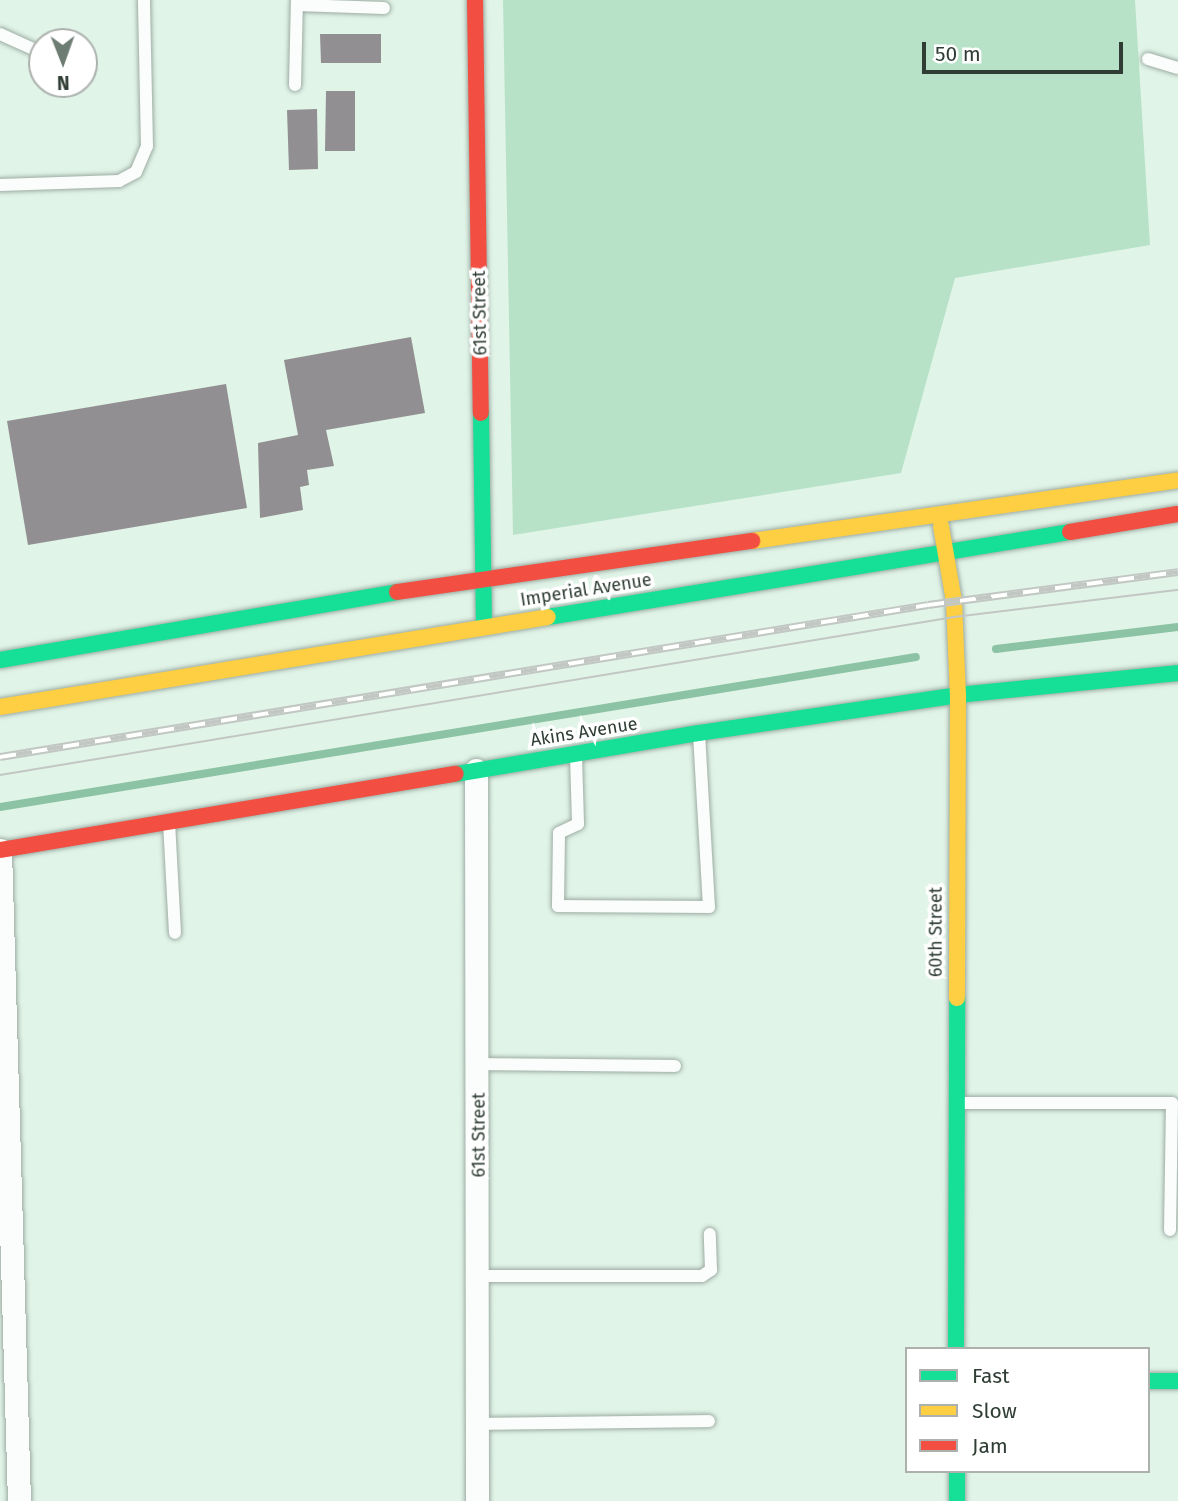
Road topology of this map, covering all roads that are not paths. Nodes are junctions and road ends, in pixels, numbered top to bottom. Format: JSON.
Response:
{"nodes":[{"id":1,"x":144,"y":0,"type":"edge"},
{"id":2,"x":475,"y":0,"type":"edge"},
{"id":3,"x":297,"y":3,"type":"edge"},
{"id":4,"x":384,"y":8,"type":"dead end"},
{"id":5,"x":0,"y":34,"type":"edge"},
{"id":6,"x":28,"y":47,"type":"edge"},
{"id":7,"x":1148,"y":59,"type":"dead end"},
{"id":8,"x":1178,"y":68,"type":"edge"},
{"id":9,"x":295,"y":85,"type":"dead end"},
{"id":10,"x":0,"y":185,"type":"edge"},
{"id":11,"x":1178,"y":480,"type":"edge"},
{"id":12,"x":1178,"y":514,"type":"edge"},
{"id":13,"x":939,"y":516,"type":"junction"},
{"id":14,"x":946,"y":552,"type":"junction"},
{"id":15,"x":484,"y":578,"type":"junction"},
{"id":16,"x":484,"y":626,"type":"junction"},
{"id":17,"x":0,"y":660,"type":"edge"},
{"id":18,"x":1178,"y":673,"type":"edge"},
{"id":19,"x":958,"y":695,"type":"junction"},
{"id":20,"x":0,"y":707,"type":"edge"},
{"id":21,"x":699,"y":733,"type":"junction"},
{"id":22,"x":576,"y":752,"type":"junction"},
{"id":23,"x":476,"y":770,"type":"junction"},
{"id":24,"x":169,"y":821,"type":"junction"},
{"id":25,"x":0,"y":850,"type":"edge"},
{"id":26,"x":176,"y":933,"type":"dead end"},
{"id":27,"x":479,"y":1065,"type":"junction"},
{"id":28,"x":675,"y":1066,"type":"dead end"},
{"id":29,"x":955,"y":1103,"type":"junction"},
{"id":30,"x":1170,"y":1230,"type":"dead end"},
{"id":31,"x":710,"y":1234,"type":"dead end"},
{"id":32,"x":479,"y":1276,"type":"junction"},
{"id":33,"x":956,"y":1347,"type":"edge"},
{"id":34,"x":1150,"y":1381,"type":"edge"},
{"id":35,"x":1178,"y":1381,"type":"edge"},
{"id":36,"x":709,"y":1420,"type":"dead end"},
{"id":37,"x":477,"y":1424,"type":"junction"},
{"id":38,"x":957,"y":1473,"type":"edge"},
{"id":39,"x":19,"y":1501,"type":"edge"},
{"id":40,"x":477,"y":1501,"type":"edge"},
{"id":41,"x":957,"y":1501,"type":"edge"}],
"edges":[{"from":1,"to":10,"type":"lane"},
{"from":2,"to":15,"type":"main road","name":"61st Street"},
{"from":3,"to":4,"type":"lane"},
{"from":3,"to":9,"type":"lane"},
{"from":5,"to":6,"type":"lane"},
{"from":7,"to":8,"type":"lane"},
{"from":11,"to":13,"type":"main road","name":"Imperial Avenue"},
{"from":12,"to":14,"type":"main road","name":"Imperial Avenue"},
{"from":13,"to":14,"type":"main road","name":"60th Street"},
{"from":13,"to":15,"type":"main road","name":"Imperial Avenue"},
{"from":14,"to":16,"type":"main road","name":"Imperial Avenue"},
{"from":14,"to":19,"type":"main road","name":"60th Street"},
{"from":15,"to":16,"type":"main road","name":"61st Street"},
{"from":15,"to":17,"type":"main road","name":"Imperial Avenue"},
{"from":16,"to":20,"type":"main road","name":"Imperial Avenue"},
{"from":18,"to":19,"type":"main road","name":"Akins Avenue"},
{"from":19,"to":21,"type":"main road","name":"Akins Avenue"},
{"from":19,"to":29,"type":"main road","name":"60th Street"},
{"from":21,"to":22,"type":"main road","name":"Akins Avenue"},
{"from":21,"to":22,"type":"lane"},
{"from":22,"to":23,"type":"main road","name":"Akins Avenue"},
{"from":23,"to":24,"type":"main road","name":"Akins Avenue"},
{"from":23,"to":27,"type":"street","name":"61st Street"},
{"from":24,"to":25,"type":"main road","name":"Akins Avenue"},
{"from":24,"to":26,"type":"lane"},
{"from":25,"to":39,"type":"street"},
{"from":27,"to":28,"type":"lane"},
{"from":27,"to":32,"type":"street","name":"61st Street"},
{"from":29,"to":30,"type":"lane"},
{"from":29,"to":33,"type":"main road","name":"60th Street"},
{"from":31,"to":32,"type":"lane"},
{"from":32,"to":37,"type":"street","name":"61st Street"},
{"from":34,"to":35,"type":"main road"},
{"from":36,"to":37,"type":"lane"},
{"from":37,"to":40,"type":"street","name":"61st Street"},
{"from":38,"to":41,"type":"main road"}]}
